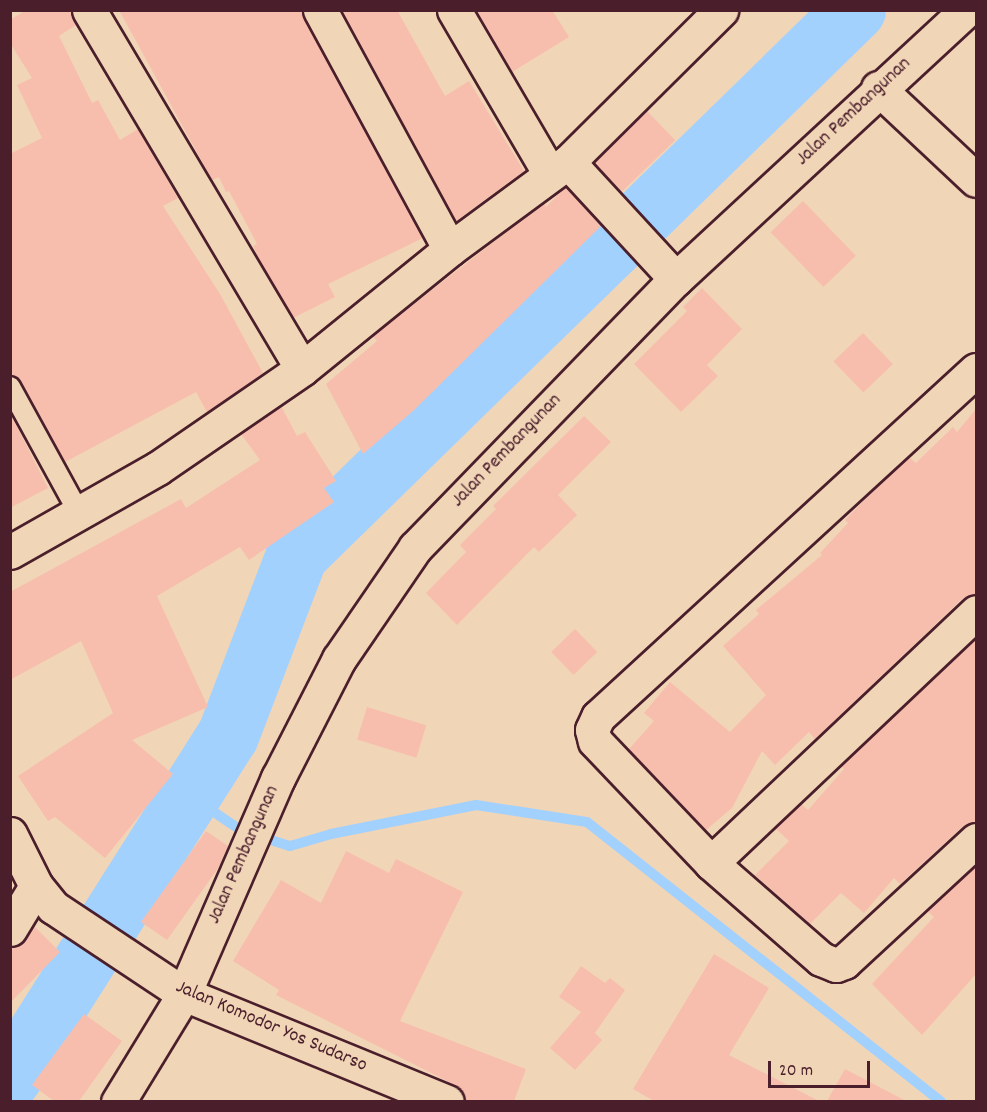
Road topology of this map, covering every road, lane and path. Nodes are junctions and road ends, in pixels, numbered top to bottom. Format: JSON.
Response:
{"nodes":[{"id":1,"x":89,"y":10,"type":"edge"},
{"id":2,"x":320,"y":10,"type":"edge"},
{"id":3,"x":454,"y":10,"type":"edge"},
{"id":4,"x":721,"y":10,"type":"edge"},
{"id":5,"x":966,"y":10,"type":"edge"},
{"id":6,"x":878,"y":88,"type":"junction"},
{"id":7,"x":559,"y":168,"type":"junction"},
{"id":8,"x":976,"y":180,"type":"edge"},
{"id":9,"x":450,"y":249,"type":"junction"},
{"id":10,"x":676,"y":279,"type":"junction"},
{"id":11,"x":302,"y":369,"type":"junction"},
{"id":12,"x":976,"y":370,"type":"edge"},
{"id":13,"x":10,"y":387,"type":"edge"},
{"id":14,"x":80,"y":515,"type":"junction"},
{"id":15,"x":10,"y":552,"type":"edge"},
{"id":16,"x":976,"y":612,"type":"edge"},
{"id":17,"x":10,"y":834,"type":"edge"},
{"id":18,"x":976,"y":840,"type":"edge"},
{"id":19,"x":711,"y":863,"type":"junction"},
{"id":20,"x":36,"y":886,"type":"junction"},
{"id":21,"x":10,"y":929,"type":"edge"},
{"id":22,"x":184,"y":994,"type":"junction"},
{"id":23,"x":118,"y":1101,"type":"edge"},
{"id":24,"x":447,"y":1101,"type":"edge"}],
"edges":[{"from":1,"to":11,"type":"street"},
{"from":2,"to":9,"type":"street"},
{"from":3,"to":7,"type":"street"},
{"from":4,"to":7,"type":"street"},
{"from":5,"to":6,"type":"street","name":"Jalan Pembangunan"},
{"from":6,"to":8,"type":"street"},
{"from":6,"to":10,"type":"street","name":"Jalan Pembangunan"},
{"from":7,"to":9,"type":"street"},
{"from":7,"to":10,"type":"street"},
{"from":9,"to":11,"type":"street"},
{"from":10,"to":22,"type":"street","name":"Jalan Pembangunan"},
{"from":11,"to":14,"type":"street"},
{"from":12,"to":19,"type":"street"},
{"from":13,"to":14,"type":"lane"},
{"from":14,"to":15,"type":"street"},
{"from":16,"to":19,"type":"street"},
{"from":17,"to":20,"type":"street","name":"Jalan Komodor Yos Sudarso"},
{"from":18,"to":19,"type":"street"},
{"from":20,"to":21,"type":"street"},
{"from":20,"to":22,"type":"street","name":"Jalan Komodor Yos Sudarso"},
{"from":22,"to":23,"type":"street","name":"Jalan Pembangunan"},
{"from":22,"to":24,"type":"street","name":"Jalan Komodor Yos Sudarso"}]}
